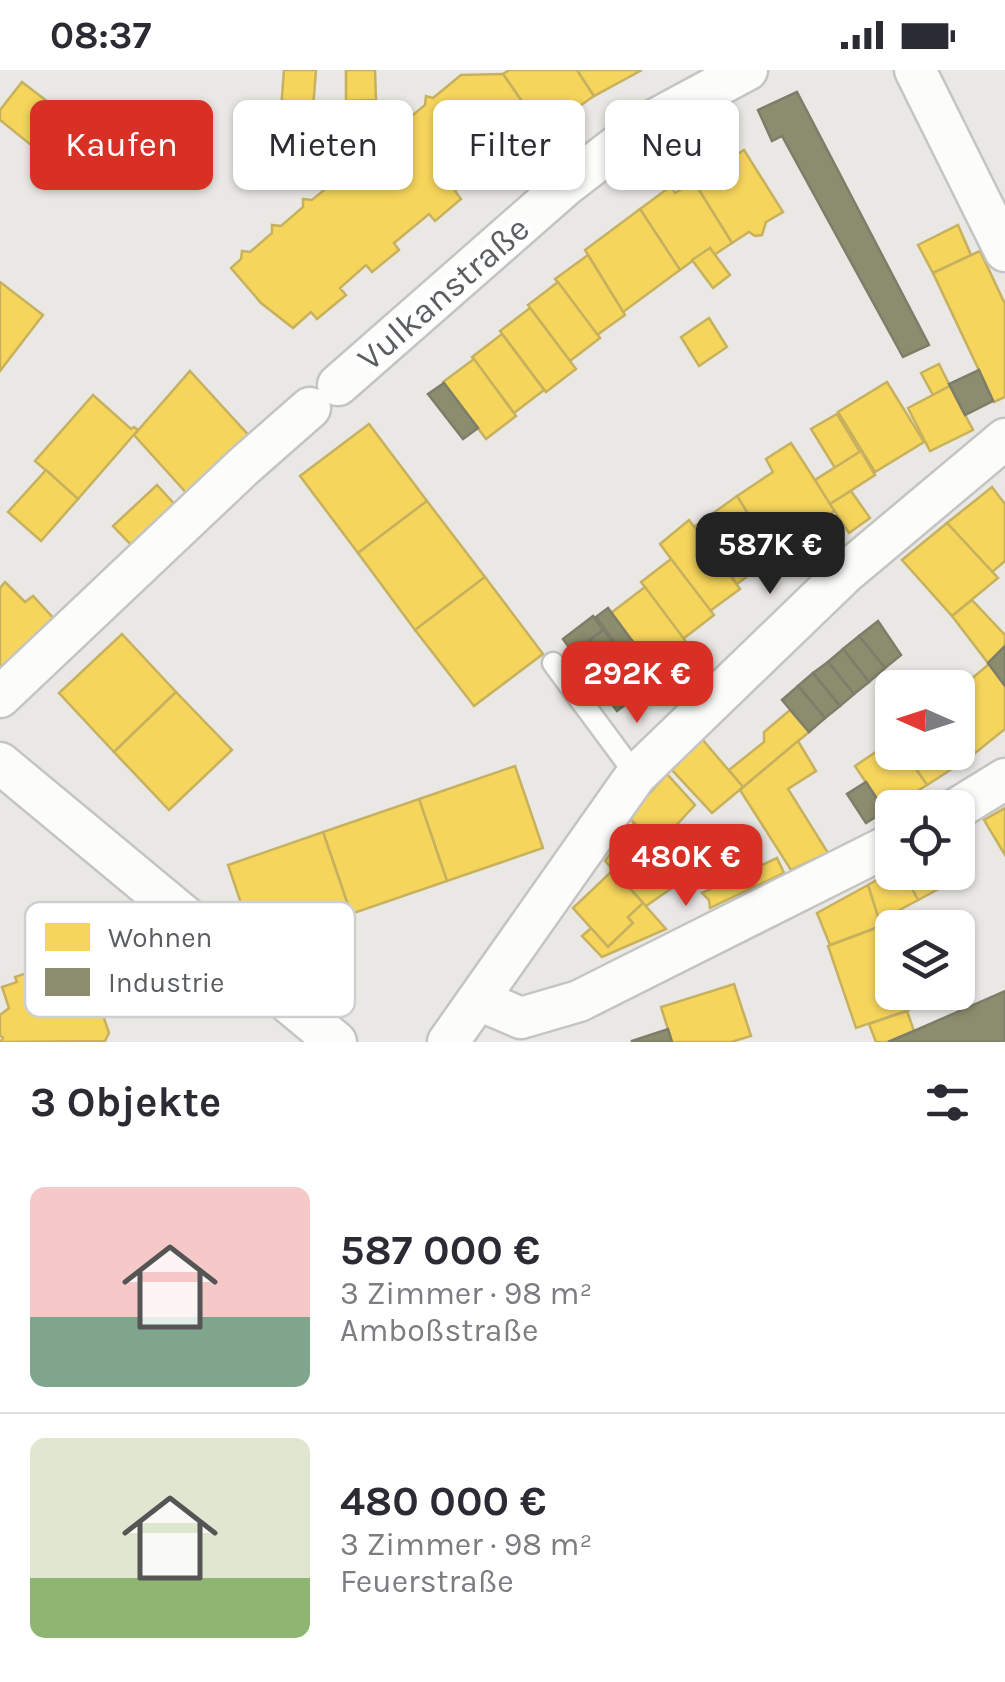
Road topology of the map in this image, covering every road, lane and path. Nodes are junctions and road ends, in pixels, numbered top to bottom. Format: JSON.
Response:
{"nodes":[{"id":1,"x":747,"y":70,"type":"edge"},
{"id":2,"x":915,"y":70,"type":"edge"},
{"id":3,"x":1005,"y":251,"type":"edge"},
{"id":4,"x":1005,"y":440,"type":"edge"},
{"id":5,"x":552,"y":663,"type":"dead end"},
{"id":6,"x":0,"y":698,"type":"edge"},
{"id":7,"x":0,"y":763,"type":"edge"},
{"id":8,"x":636,"y":775,"type":"junction"},
{"id":9,"x":1005,"y":779,"type":"edge"},
{"id":10,"x":975,"y":798,"type":"edge"},
{"id":11,"x":875,"y":853,"type":"edge"},
{"id":12,"x":167,"y":902,"type":"edge"},
{"id":13,"x":479,"y":1000,"type":"junction"},
{"id":14,"x":306,"y":1017,"type":"edge"},
{"id":15,"x":336,"y":1042,"type":"edge"},
{"id":16,"x":448,"y":1042,"type":"edge"}],
"edges":[{"from":1,"to":6,"type":"street","name":"Vulkanstraße"},
{"from":2,"to":3,"type":"street"},
{"from":4,"to":8,"type":"street"},
{"from":5,"to":8,"type":"lane"},
{"from":7,"to":12,"type":"street"},
{"from":8,"to":13,"type":"street"},
{"from":9,"to":10,"type":"street"},
{"from":11,"to":13,"type":"street"},
{"from":13,"to":16,"type":"street"},
{"from":14,"to":15,"type":"street"}]}
